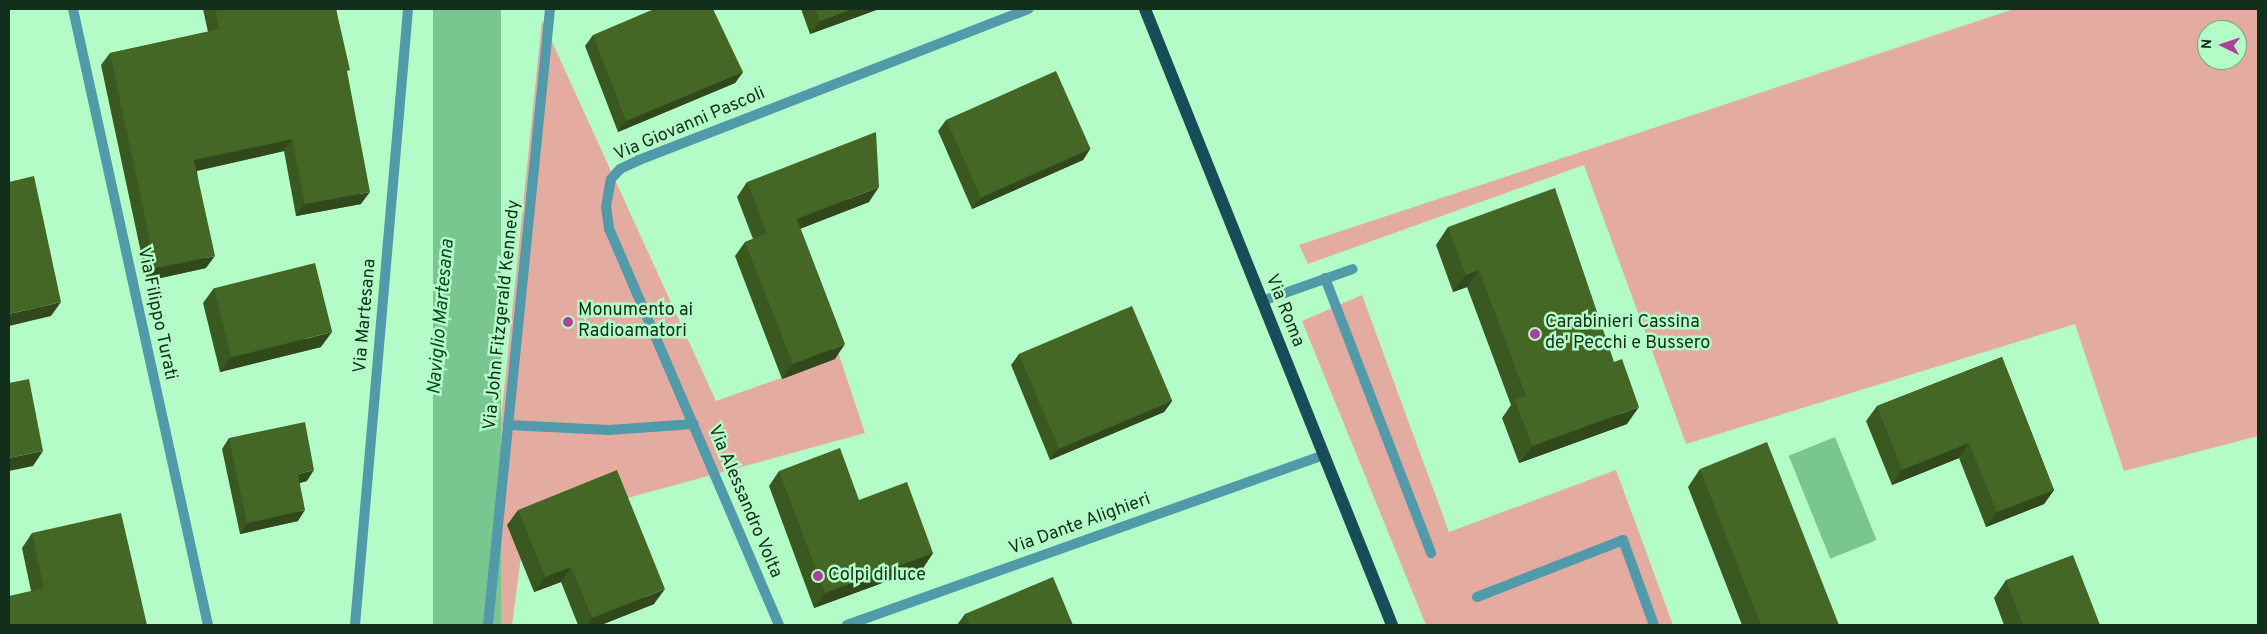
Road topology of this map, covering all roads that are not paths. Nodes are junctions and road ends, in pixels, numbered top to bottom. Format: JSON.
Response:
{"nodes":[{"id":1,"x":73,"y":9,"type":"edge"},
{"id":2,"x":408,"y":9,"type":"edge"},
{"id":3,"x":550,"y":9,"type":"edge"},
{"id":4,"x":1029,"y":9,"type":"edge"},
{"id":5,"x":1145,"y":9,"type":"edge"},
{"id":6,"x":1353,"y":269,"type":"dead end"},
{"id":7,"x":1326,"y":278,"type":"junction"},
{"id":8,"x":1262,"y":301,"type":"junction"},
{"id":9,"x":694,"y":424,"type":"junction"},
{"id":10,"x":508,"y":425,"type":"junction"},
{"id":11,"x":1324,"y":455,"type":"junction"},
{"id":12,"x":1431,"y":553,"type":"dead end"},
{"id":13,"x":1477,"y":598,"type":"dead end"},
{"id":14,"x":208,"y":625,"type":"edge"},
{"id":15,"x":355,"y":625,"type":"edge"},
{"id":16,"x":488,"y":625,"type":"edge"},
{"id":17,"x":779,"y":625,"type":"edge"},
{"id":18,"x":847,"y":625,"type":"edge"},
{"id":19,"x":1392,"y":625,"type":"edge"},
{"id":20,"x":1654,"y":625,"type":"edge"}],
"edges":[{"from":1,"to":14,"type":"street","name":"Via Filippo Turati"},
{"from":2,"to":15,"type":"street","name":"Via Martesana"},
{"from":3,"to":10,"type":"street","name":"Via John Fitzgerald Kennedy"},
{"from":4,"to":9,"type":"street","name":"Via Giovanni Pascoli"},
{"from":5,"to":8,"type":"main road","name":"Via Roma"},
{"from":6,"to":7,"type":"street"},
{"from":7,"to":8,"type":"street"},
{"from":7,"to":12,"type":"street"},
{"from":8,"to":11,"type":"main road","name":"Via Roma"},
{"from":9,"to":10,"type":"street","name":"Via Alessandro Volta"},
{"from":9,"to":17,"type":"street","name":"Via Alessandro Volta"},
{"from":10,"to":16,"type":"street","name":"Via John Fitzgerald Kennedy"},
{"from":11,"to":18,"type":"street","name":"Via Dante Alighieri"},
{"from":11,"to":19,"type":"main road","name":"Via Roma"},
{"from":13,"to":20,"type":"street"}]}
